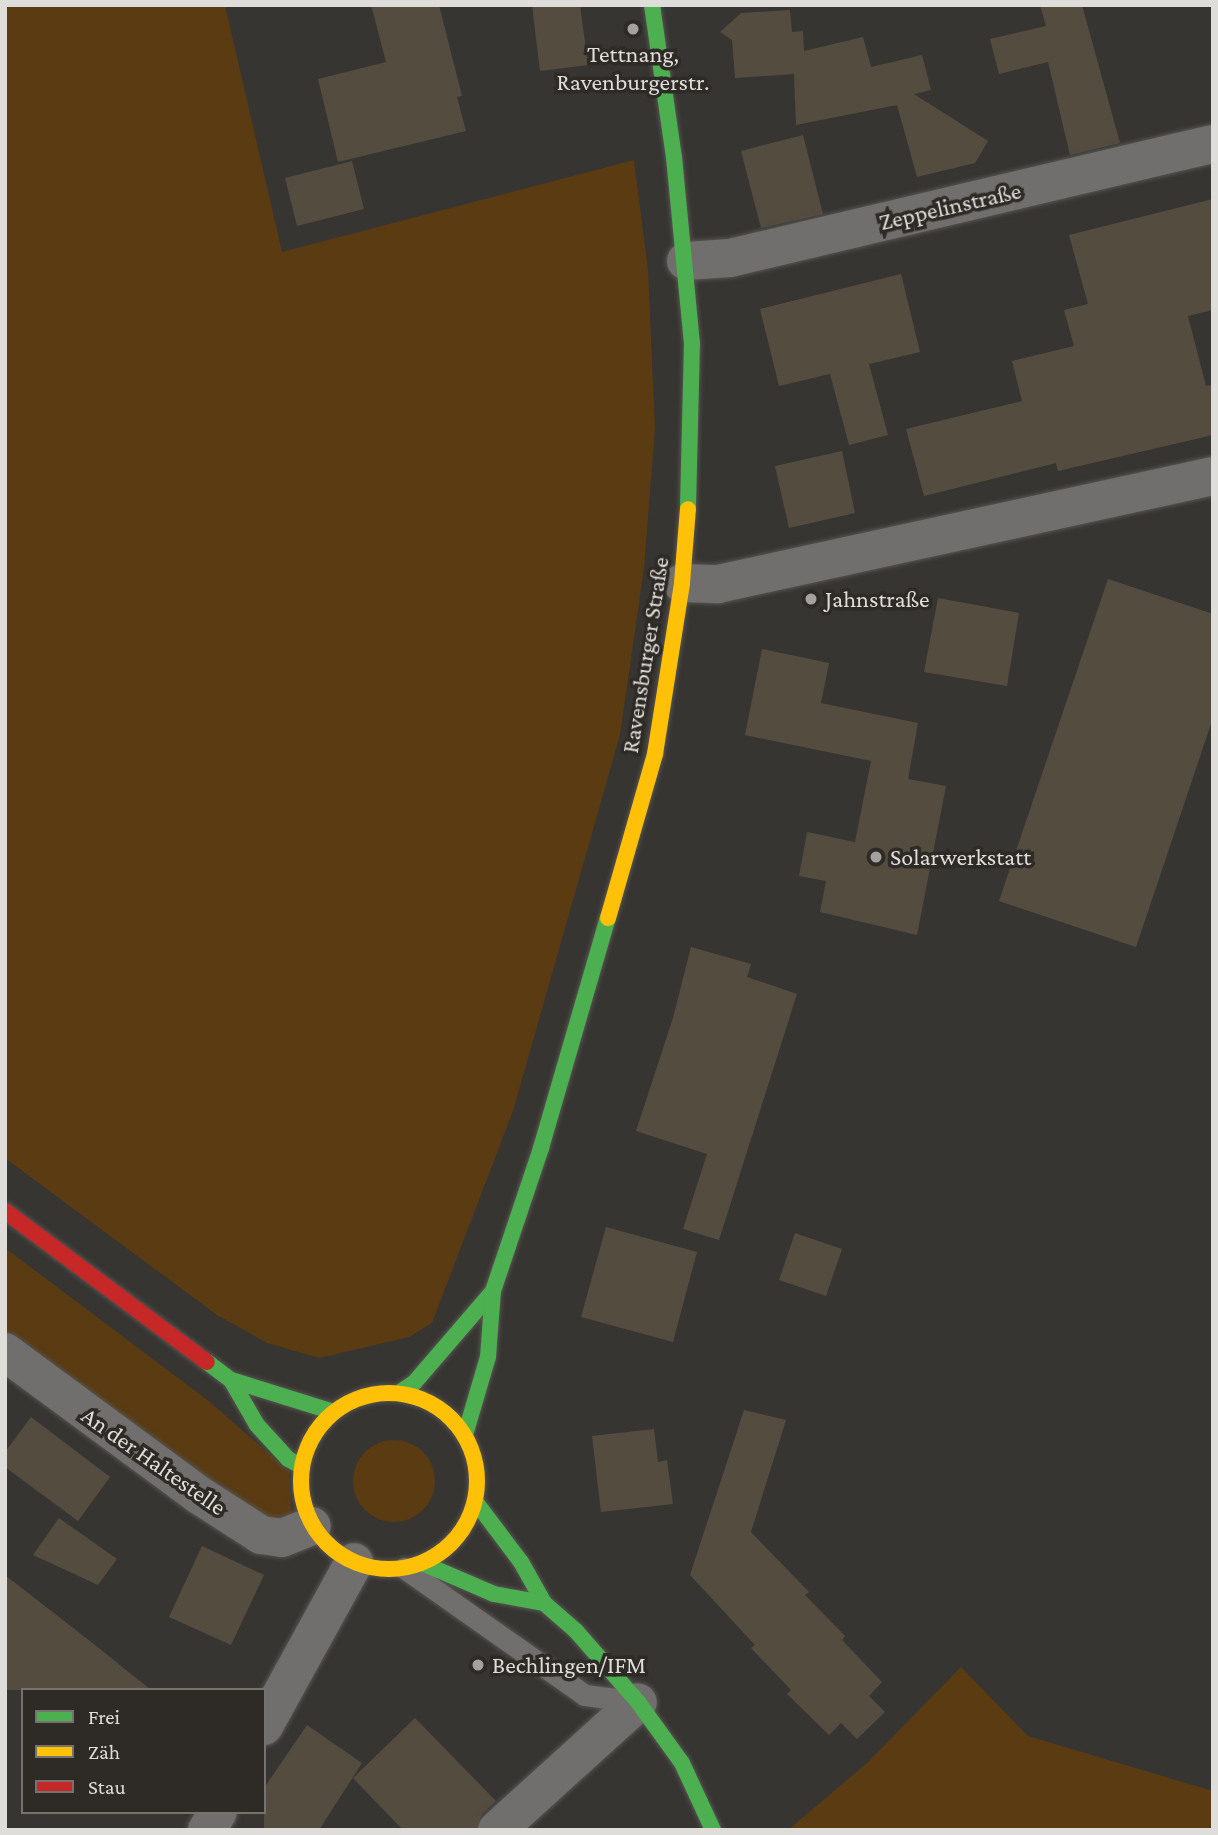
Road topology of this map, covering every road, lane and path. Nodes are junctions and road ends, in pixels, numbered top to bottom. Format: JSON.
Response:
{"nodes":[{"id":1,"x":652,"y":5,"type":"edge"},
{"id":2,"x":1213,"y":144,"type":"edge"},
{"id":3,"x":686,"y":261,"type":"junction"},
{"id":4,"x":1213,"y":476,"type":"edge"},
{"id":5,"x":682,"y":583,"type":"junction"},
{"id":6,"x":5,"y":1211,"type":"edge"},
{"id":7,"x":493,"y":1291,"type":"junction"},
{"id":8,"x":5,"y":1352,"type":"edge"},
{"id":9,"x":231,"y":1380,"type":"junction"},
{"id":10,"x":399,"y":1393,"type":"junction"},
{"id":11,"x":334,"y":1412,"type":"junction"},
{"id":12,"x":465,"y":1435,"type":"junction"},
{"id":13,"x":301,"y":1466,"type":"junction"},
{"id":14,"x":475,"y":1501,"type":"junction"},
{"id":15,"x":312,"y":1526,"type":"junction"},
{"id":16,"x":354,"y":1563,"type":"junction"},
{"id":17,"x":413,"y":1566,"type":"junction"},
{"id":18,"x":544,"y":1603,"type":"junction"},
{"id":19,"x":638,"y":1702,"type":"junction"},
{"id":20,"x":266,"y":1722,"type":"edge"},
{"id":21,"x":217,"y":1814,"type":"edge"},
{"id":22,"x":207,"y":1830,"type":"edge"},
{"id":23,"x":497,"y":1830,"type":"edge"},
{"id":24,"x":713,"y":1830,"type":"edge"}],
"edges":[{"from":1,"to":3,"type":"main road","name":"Ravensburger Straße"},
{"from":2,"to":3,"type":"street","name":"Zeppelinstraße"},
{"from":3,"to":5,"type":"main road","name":"Ravensburger Straße"},
{"from":4,"to":5,"type":"street"},
{"from":5,"to":7,"type":"main road","name":"Ravensburger Straße"},
{"from":6,"to":9,"type":"main road"},
{"from":7,"to":10,"type":"main road","name":"Ravensburger Straße"},
{"from":7,"to":12,"type":"main road","name":"Ravensburger Straße"},
{"from":8,"to":15,"type":"street","name":"An der Haltestelle"},
{"from":9,"to":11,"type":"main road"},
{"from":9,"to":13,"type":"main road"},
{"from":10,"to":11,"type":"main road"},
{"from":10,"to":12,"type":"main road"},
{"from":11,"to":13,"type":"main road"},
{"from":12,"to":14,"type":"main road"},
{"from":13,"to":15,"type":"main road"},
{"from":14,"to":17,"type":"main road"},
{"from":14,"to":18,"type":"main road"},
{"from":15,"to":16,"type":"main road"},
{"from":16,"to":17,"type":"main road"},
{"from":16,"to":20,"type":"street"},
{"from":17,"to":18,"type":"main road"},
{"from":17,"to":19,"type":"lane"},
{"from":18,"to":19,"type":"main road"},
{"from":19,"to":23,"type":"street"},
{"from":19,"to":24,"type":"main road"},
{"from":21,"to":22,"type":"street"}]}
